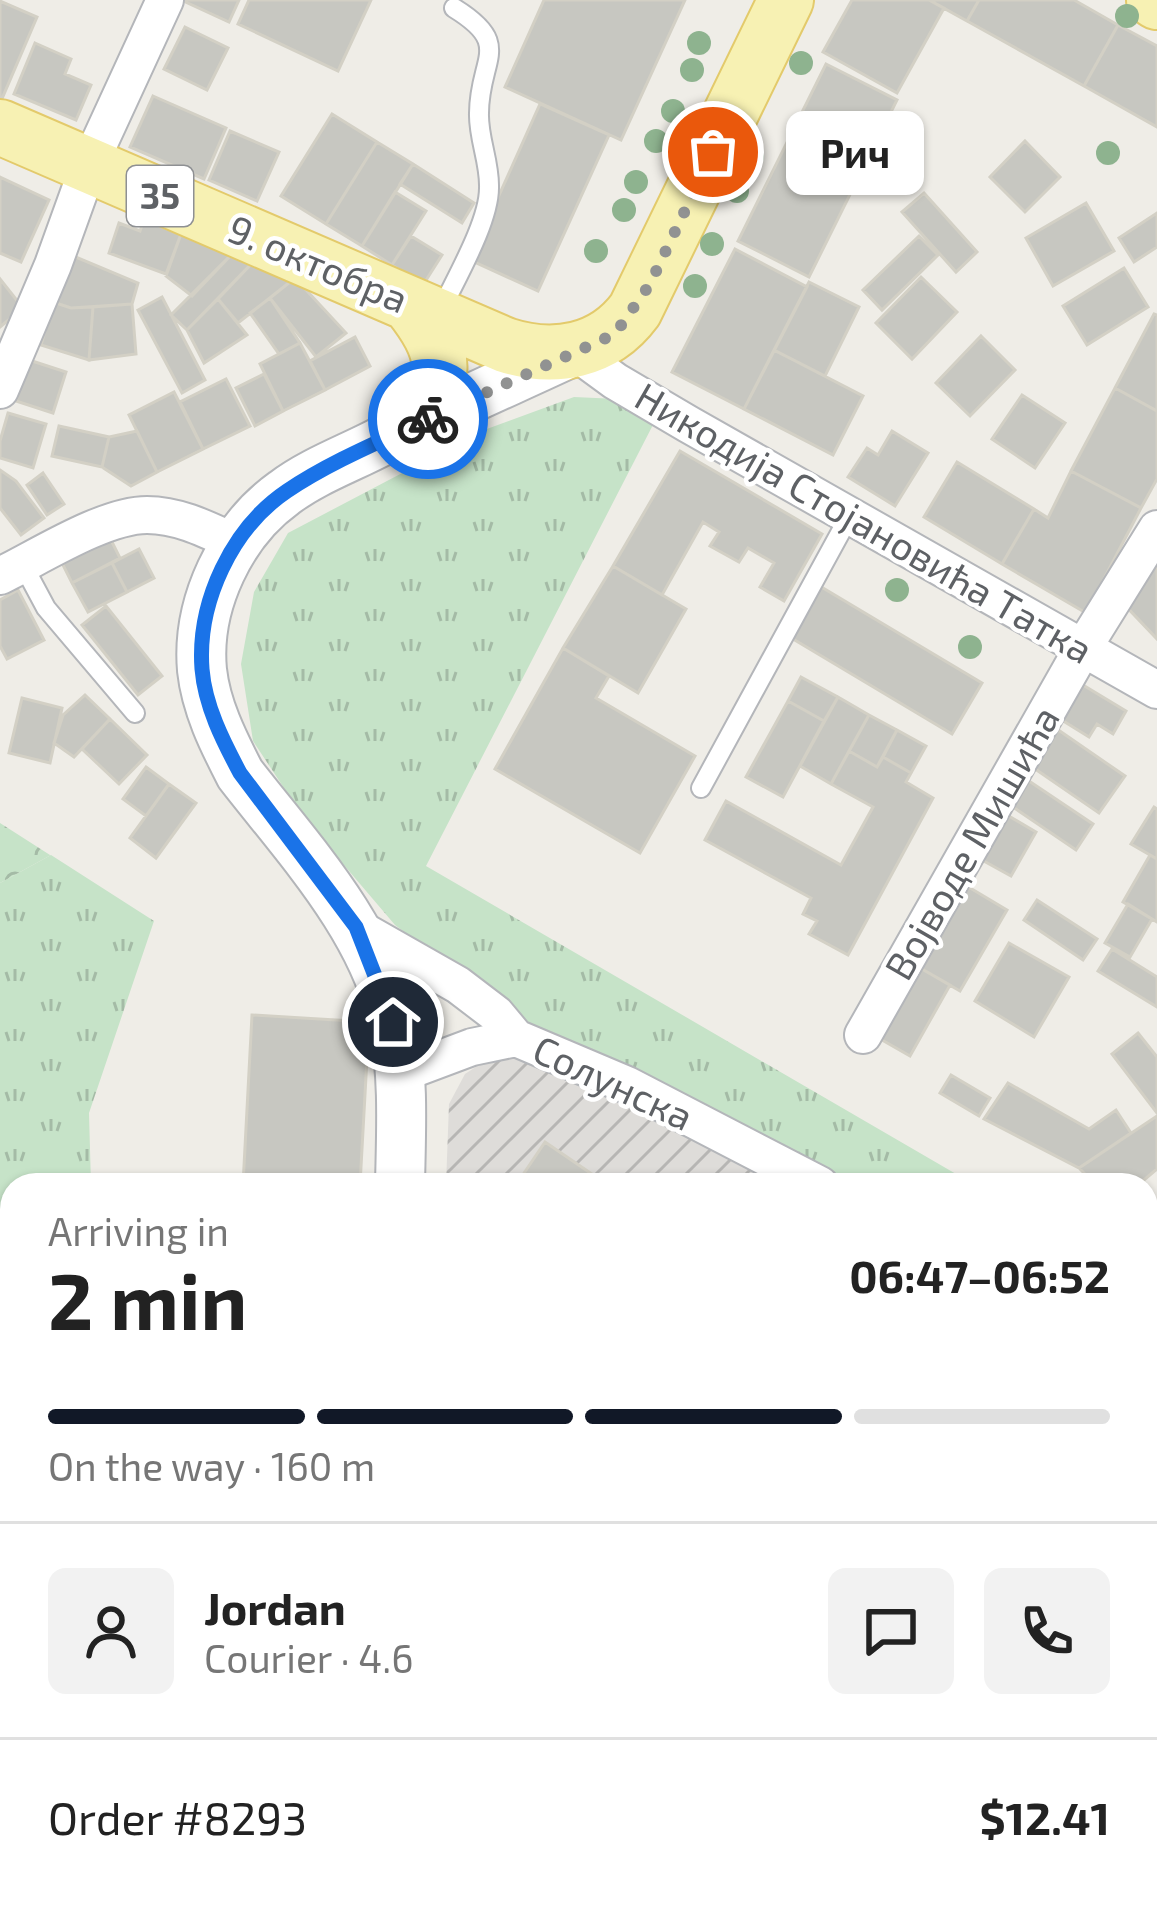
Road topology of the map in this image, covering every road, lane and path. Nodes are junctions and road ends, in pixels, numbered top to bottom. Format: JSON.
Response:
{"nodes":[{"id":1,"x":165,"y":0,"type":"edge"},
{"id":2,"x":786,"y":0,"type":"edge"},
{"id":3,"x":454,"y":8,"type":"dead end"},
{"id":4,"x":0,"y":128,"type":"edge"},
{"id":5,"x":89,"y":165,"type":"junction"},
{"id":6,"x":425,"y":310,"type":"junction"},
{"id":7,"x":574,"y":351,"type":"junction"},
{"id":8,"x":0,"y":390,"type":"edge"},
{"id":9,"x":402,"y":431,"type":"junction"},
{"id":10,"x":850,"y":515,"type":"junction"},
{"id":11,"x":1157,"y":529,"type":"edge"},
{"id":12,"x":236,"y":543,"type":"junction"},
{"id":13,"x":11,"y":571,"type":"edge"},
{"id":14,"x":1083,"y":648,"type":"junction"},
{"id":15,"x":1157,"y":690,"type":"edge"},
{"id":16,"x":134,"y":713,"type":"dead end"},
{"id":17,"x":701,"y":788,"type":"dead end"},
{"id":18,"x":356,"y":927,"type":"junction"},
{"id":19,"x":862,"y":1035,"type":"dead end"},
{"id":20,"x":515,"y":1038,"type":"junction"},
{"id":21,"x":400,"y":1074,"type":"junction"},
{"id":22,"x":400,"y":1173,"type":"edge"},
{"id":23,"x":797,"y":1173,"type":"edge"}],
"edges":[{"from":1,"to":5,"type":"street"},
{"from":2,"to":7,"type":"main road"},
{"from":3,"to":6,"type":"lane"},
{"from":4,"to":5,"type":"main road","name":"9. октобра","number":"35"},
{"from":5,"to":6,"type":"main road","name":"9. октобра","number":"35"},
{"from":5,"to":8,"type":"street"},
{"from":6,"to":7,"type":"main road","name":"9. октобра","number":"35"},
{"from":6,"to":9,"type":"main road"},
{"from":7,"to":9,"type":"main road"},
{"from":7,"to":10,"type":"street","name":"Никодија Стојановића Татка"},
{"from":9,"to":12,"type":"main road"},
{"from":10,"to":14,"type":"street","name":"Никодија Стојановића Татка"},
{"from":10,"to":17,"type":"lane"},
{"from":11,"to":14,"type":"street","name":"Војводе Мишића"},
{"from":12,"to":13,"type":"street"},
{"from":12,"to":18,"type":"main road"},
{"from":13,"to":16,"type":"lane"},
{"from":14,"to":15,"type":"street","name":"Никодија Стојановића Татка"},
{"from":14,"to":19,"type":"street","name":"Војводе Мишића"},
{"from":18,"to":20,"type":"street","name":"Солунска"},
{"from":18,"to":21,"type":"main road"},
{"from":20,"to":21,"type":"street"},
{"from":20,"to":23,"type":"street","name":"Солунска"},
{"from":21,"to":22,"type":"main road"}]}
